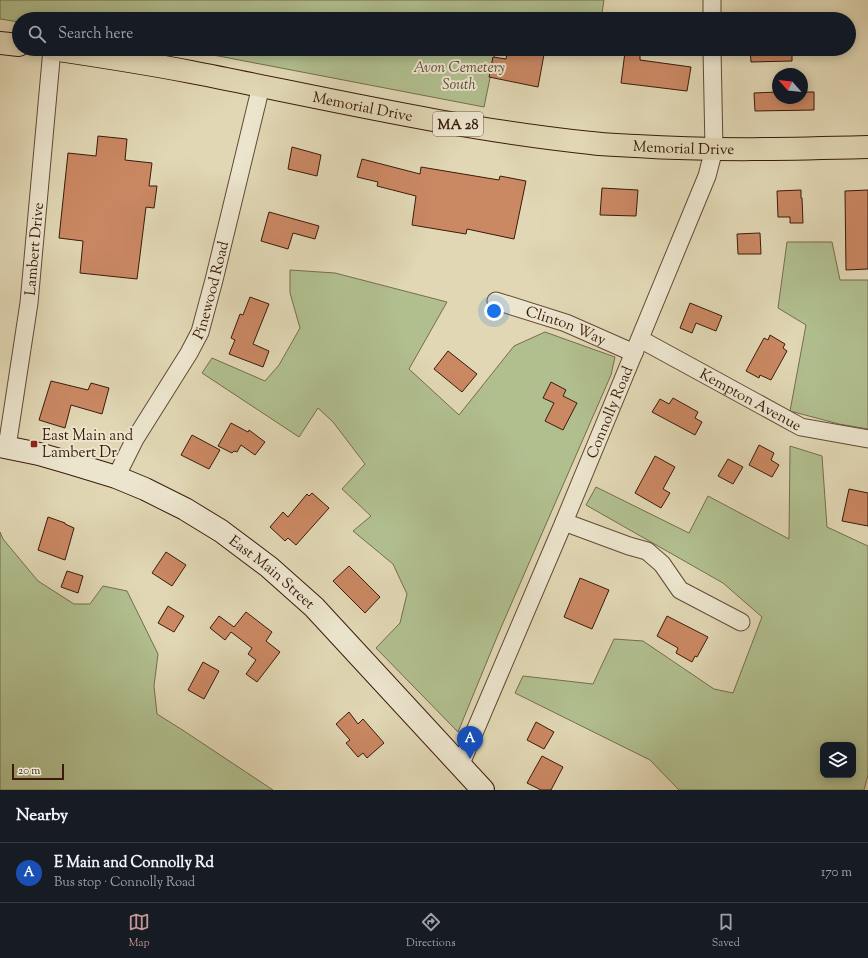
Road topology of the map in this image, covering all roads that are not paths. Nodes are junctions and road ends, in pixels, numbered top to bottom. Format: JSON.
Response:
{"nodes":[{"id":1,"x":712,"y":0,"type":"edge"},
{"id":2,"x":712,"y":12,"type":"edge"},
{"id":3,"x":0,"y":43,"type":"edge"},
{"id":4,"x":12,"y":44,"type":"edge"},
{"id":5,"x":51,"y":56,"type":"edge"},
{"id":6,"x":94,"y":56,"type":"edge"},
{"id":7,"x":712,"y":56,"type":"edge"},
{"id":8,"x":261,"y":86,"type":"junction"},
{"id":9,"x":868,"y":147,"type":"edge"},
{"id":10,"x":714,"y":149,"type":"junction"},
{"id":11,"x":496,"y":301,"type":"dead end"},
{"id":12,"x":637,"y":346,"type":"junction"},
{"id":13,"x":868,"y":440,"type":"edge"},
{"id":14,"x":3,"y":446,"type":"edge"},
{"id":15,"x":116,"y":477,"type":"junction"},
{"id":16,"x":564,"y":522,"type":"junction"},
{"id":17,"x":741,"y":622,"type":"dead end"},
{"id":18,"x":460,"y":766,"type":"junction"},
{"id":19,"x":483,"y":790,"type":"edge"}],
"edges":[{"from":1,"to":2,"type":"street"},
{"from":3,"to":4,"type":"main road"},
{"from":5,"to":14,"type":"street","name":"Lambert Drive"},
{"from":6,"to":8,"type":"main road","name":"Memorial Drive","number":"MA 28"},
{"from":7,"to":10,"type":"street","name":"Connolly Road"},
{"from":8,"to":10,"type":"main road","name":"Memorial Drive","number":"MA 28"},
{"from":8,"to":15,"type":"street","name":"Pinewood Road"},
{"from":9,"to":10,"type":"main road","name":"Memorial Drive","number":"MA 28"},
{"from":10,"to":12,"type":"street","name":"Connolly Road"},
{"from":11,"to":12,"type":"street","name":"Clinton Way"},
{"from":12,"to":13,"type":"street","name":"Kempton Avenue"},
{"from":12,"to":16,"type":"street","name":"Connolly Road"},
{"from":14,"to":15,"type":"main road","name":"East Main Street"},
{"from":15,"to":18,"type":"main road","name":"East Main Street"},
{"from":16,"to":17,"type":"street"},
{"from":16,"to":18,"type":"street","name":"Connolly Road"},
{"from":18,"to":19,"type":"main road","name":"East Main Street"}]}
